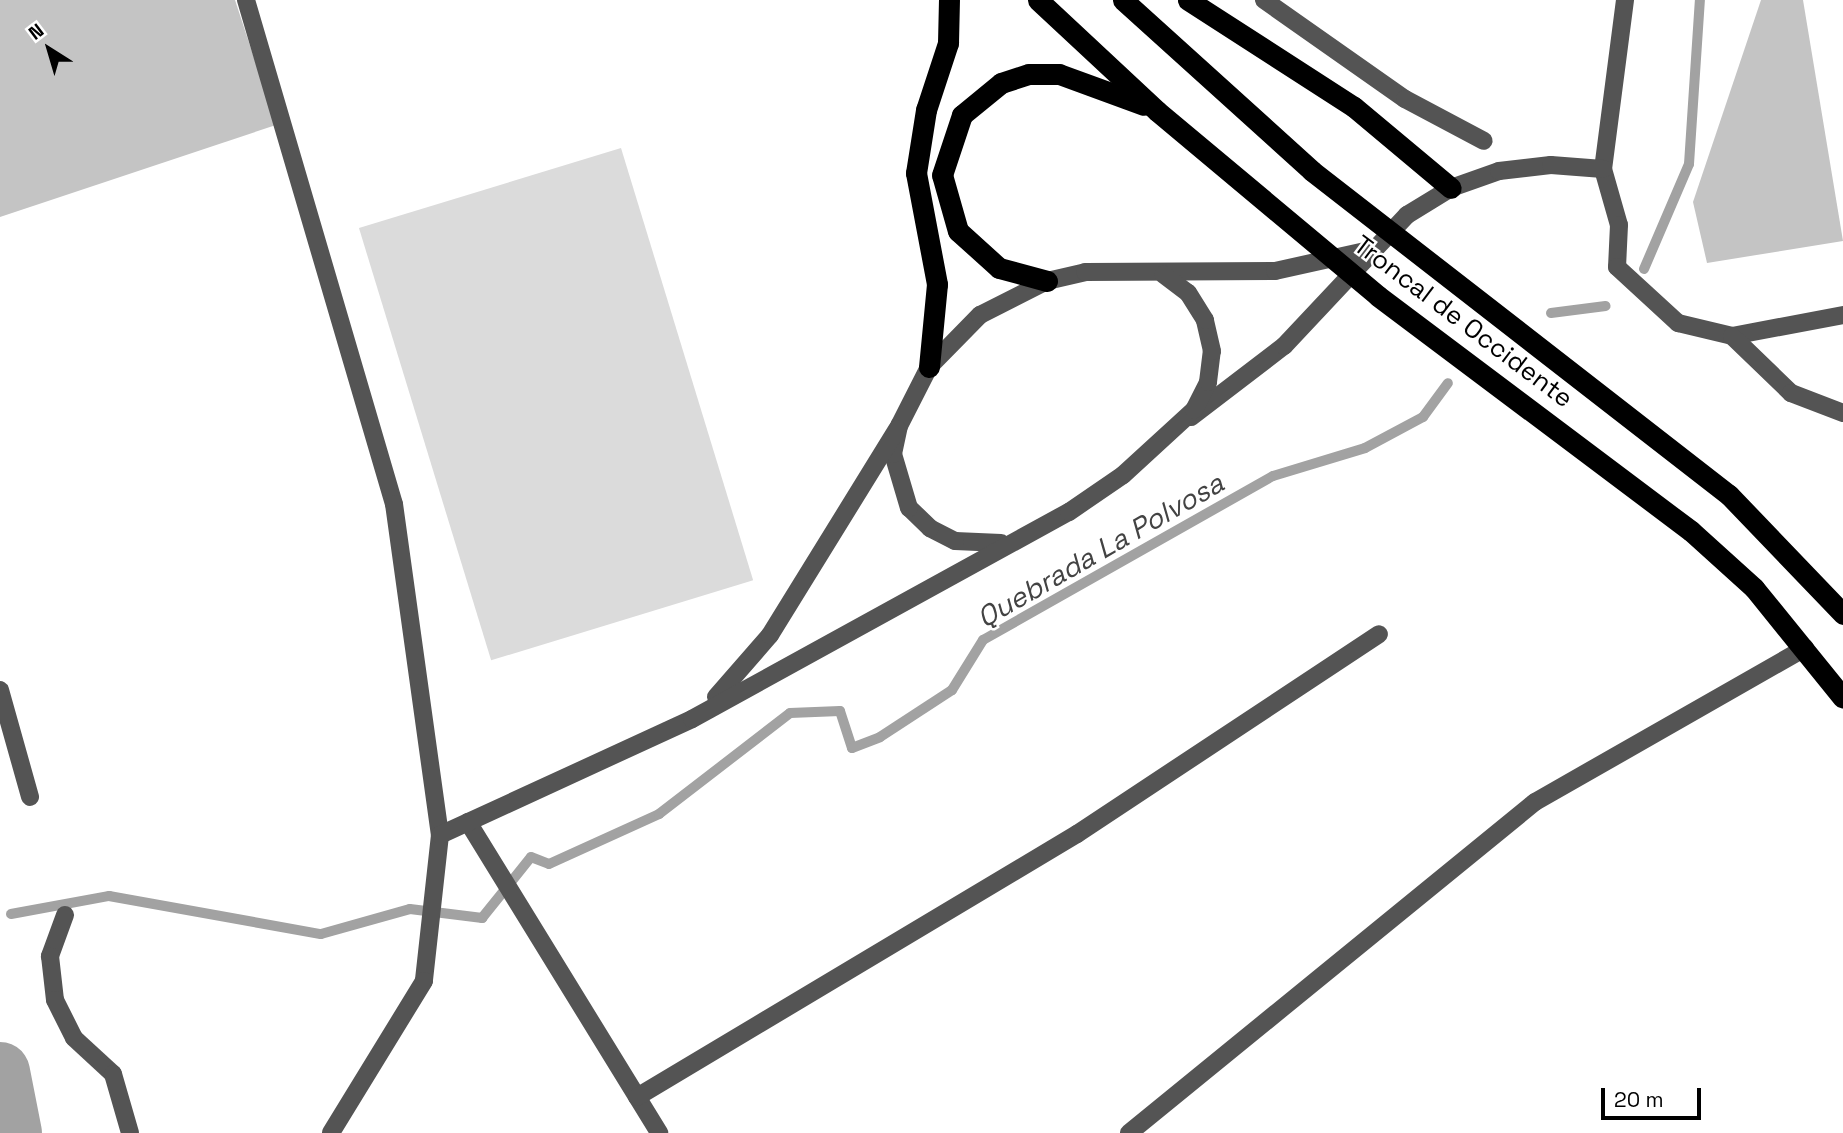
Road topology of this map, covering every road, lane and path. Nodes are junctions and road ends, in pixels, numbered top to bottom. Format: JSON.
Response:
{"nodes":[{"id":1,"x":246,"y":0,"type":"edge"},
{"id":2,"x":949,"y":0,"type":"edge"},
{"id":3,"x":1038,"y":0,"type":"edge"},
{"id":4,"x":1123,"y":0,"type":"edge"},
{"id":5,"x":1188,"y":0,"type":"edge"},
{"id":6,"x":1264,"y":0,"type":"edge"},
{"id":7,"x":1625,"y":0,"type":"edge"},
{"id":8,"x":1157,"y":111,"type":"junction"},
{"id":9,"x":1484,"y":141,"type":"dead end"},
{"id":10,"x":1603,"y":169,"type":"junction"},
{"id":11,"x":1451,"y":188,"type":"junction"},
{"id":12,"x":1370,"y":250,"type":"junction"},
{"id":13,"x":1163,"y":274,"type":"junction"},
{"id":14,"x":1046,"y":281,"type":"junction"},
{"id":15,"x":1843,"y":315,"type":"edge"},
{"id":16,"x":1732,"y":336,"type":"junction"},
{"id":17,"x":929,"y":367,"type":"junction"},
{"id":18,"x":1843,"y":413,"type":"edge"},
{"id":19,"x":899,"y":426,"type":"junction"},
{"id":20,"x":1170,"y":432,"type":"junction"},
{"id":21,"x":1012,"y":541,"type":"junction"},
{"id":22,"x":1843,"y":614,"type":"edge"},
{"id":23,"x":1379,"y":634,"type":"dead end"},
{"id":24,"x":1805,"y":648,"type":"junction"},
{"id":25,"x":0,"y":690,"type":"edge"},
{"id":26,"x":1843,"y":698,"type":"edge"},
{"id":27,"x":692,"y":719,"type":"junction"},
{"id":28,"x":30,"y":797,"type":"dead end"},
{"id":29,"x":468,"y":822,"type":"junction"},
{"id":30,"x":440,"y":835,"type":"junction"},
{"id":31,"x":65,"y":915,"type":"dead end"},
{"id":32,"x":637,"y":1097,"type":"junction"},
{"id":33,"x":130,"y":1133,"type":"edge"},
{"id":34,"x":331,"y":1133,"type":"edge"},
{"id":35,"x":659,"y":1133,"type":"edge"},
{"id":36,"x":1129,"y":1133,"type":"edge"}],
"edges":[{"from":1,"to":30,"type":"street"},
{"from":2,"to":17,"type":"highway"},
{"from":3,"to":8,"type":"highway","name":"Troncal de Occidente"},
{"from":4,"to":22,"type":"highway","name":"Troncal de Occidente"},
{"from":5,"to":11,"type":"highway"},
{"from":6,"to":9,"type":"street"},
{"from":7,"to":10,"type":"street"},
{"from":8,"to":14,"type":"highway"},
{"from":8,"to":24,"type":"highway","name":"Troncal de Occidente"},
{"from":10,"to":11,"type":"street"},
{"from":10,"to":16,"type":"street"},
{"from":11,"to":12,"type":"street"},
{"from":12,"to":13,"type":"street"},
{"from":12,"to":20,"type":"street"},
{"from":13,"to":14,"type":"street"},
{"from":13,"to":20,"type":"street"},
{"from":14,"to":17,"type":"street"},
{"from":15,"to":16,"type":"street"},
{"from":16,"to":18,"type":"street"},
{"from":17,"to":19,"type":"street"},
{"from":19,"to":21,"type":"street"},
{"from":19,"to":27,"type":"street"},
{"from":20,"to":21,"type":"street"},
{"from":21,"to":27,"type":"street"},
{"from":23,"to":32,"type":"street"},
{"from":24,"to":26,"type":"highway","name":"Troncal de Occidente"},
{"from":24,"to":36,"type":"street"},
{"from":25,"to":28,"type":"street"},
{"from":27,"to":29,"type":"street"},
{"from":29,"to":30,"type":"street"},
{"from":29,"to":32,"type":"street"},
{"from":30,"to":34,"type":"street"},
{"from":31,"to":33,"type":"street"},
{"from":32,"to":35,"type":"street"}]}
